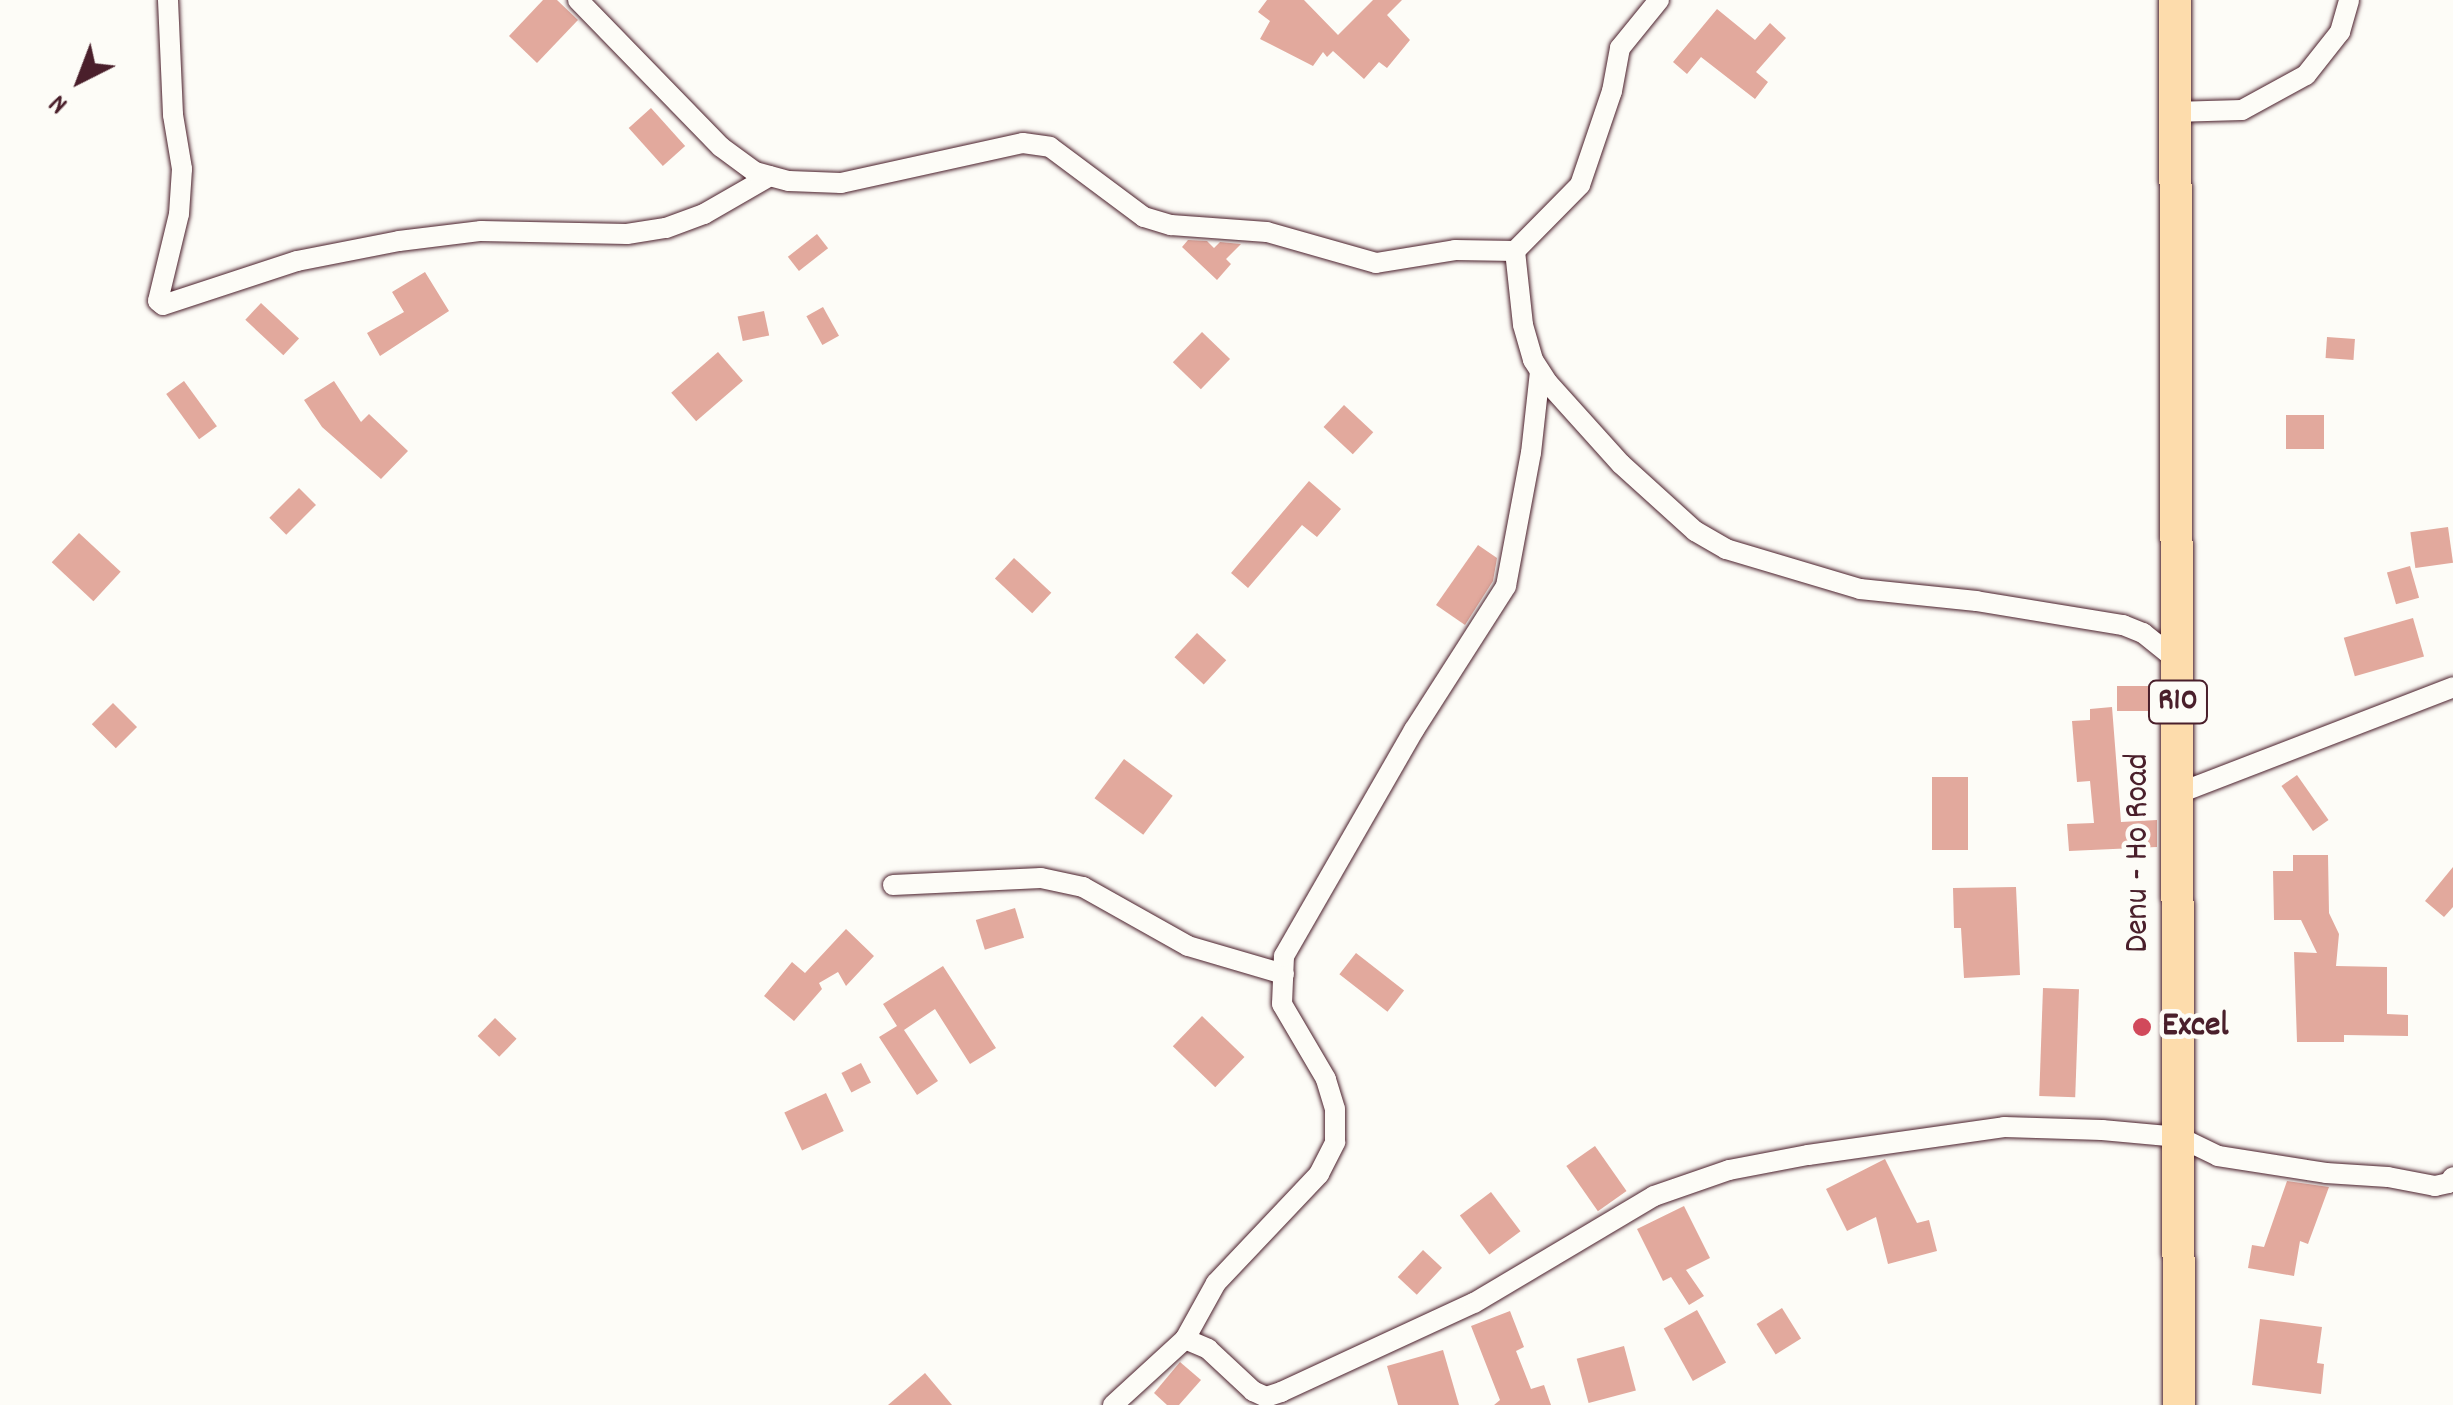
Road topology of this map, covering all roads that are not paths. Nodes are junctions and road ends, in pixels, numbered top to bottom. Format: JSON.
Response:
{"nodes":[{"id":1,"x":168,"y":0,"type":"edge"},
{"id":2,"x":578,"y":0,"type":"edge"},
{"id":3,"x":1658,"y":0,"type":"edge"},
{"id":4,"x":2175,"y":0,"type":"edge"},
{"id":5,"x":2349,"y":0,"type":"edge"},
{"id":6,"x":2173,"y":112,"type":"junction"},
{"id":7,"x":770,"y":176,"type":"junction"},
{"id":8,"x":1515,"y":251,"type":"junction"},
{"id":9,"x":1540,"y":371,"type":"junction"},
{"id":10,"x":2178,"y":661,"type":"junction"},
{"id":11,"x":2453,"y":687,"type":"edge"},
{"id":12,"x":2179,"y":793,"type":"junction"},
{"id":13,"x":893,"y":885,"type":"dead end"},
{"id":14,"x":1284,"y":974,"type":"junction"},
{"id":15,"x":2179,"y":1137,"type":"junction"},
{"id":16,"x":2453,"y":1176,"type":"edge"},
{"id":17,"x":1185,"y":1340,"type":"junction"},
{"id":18,"x":1113,"y":1405,"type":"edge"},
{"id":19,"x":2179,"y":1405,"type":"edge"}],
"edges":[{"from":1,"to":7,"type":"street"},
{"from":2,"to":7,"type":"street"},
{"from":3,"to":8,"type":"street"},
{"from":4,"to":6,"type":"main road","name":"Denu - Ho Road","number":"R10"},
{"from":5,"to":6,"type":"street"},
{"from":6,"to":10,"type":"main road","name":"Denu - Ho Road","number":"R10"},
{"from":7,"to":8,"type":"street"},
{"from":8,"to":9,"type":"street"},
{"from":9,"to":10,"type":"street"},
{"from":9,"to":14,"type":"street"},
{"from":10,"to":12,"type":"main road","name":"Denu - Ho Road","number":"R10"},
{"from":11,"to":12,"type":"street"},
{"from":12,"to":15,"type":"main road","name":"Denu - Ho Road","number":"R10"},
{"from":13,"to":14,"type":"street"},
{"from":14,"to":17,"type":"street"},
{"from":15,"to":16,"type":"street"},
{"from":15,"to":17,"type":"street"},
{"from":15,"to":19,"type":"main road","name":"Denu - Ho Road","number":"R10"},
{"from":17,"to":18,"type":"street"}]}
